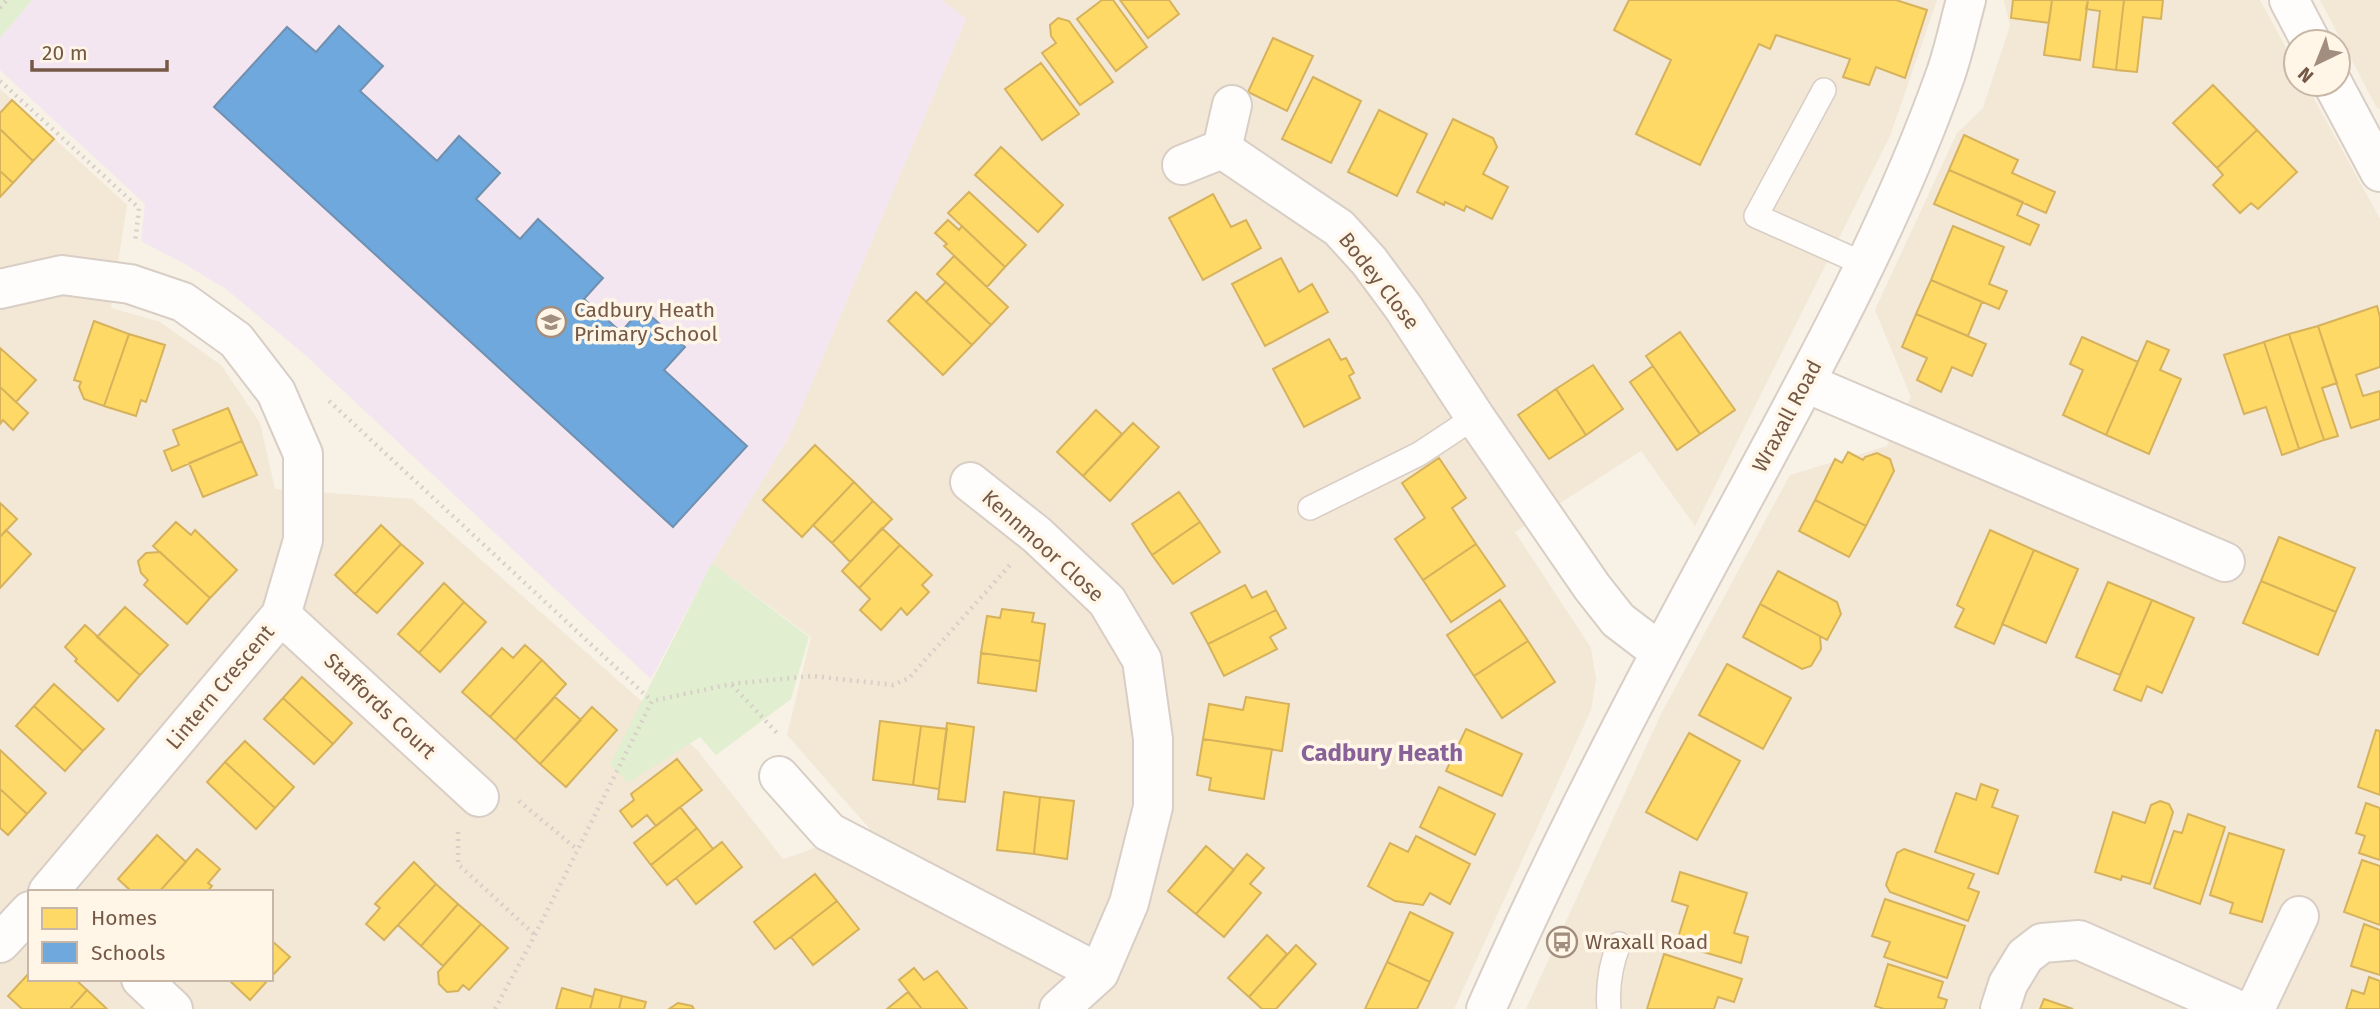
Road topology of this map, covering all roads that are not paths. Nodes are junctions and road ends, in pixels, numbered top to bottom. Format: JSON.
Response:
{"nodes":[{"id":1,"x":1966,"y":0,"type":"edge"},
{"id":2,"x":2289,"y":0,"type":"edge"},
{"id":3,"x":2304,"y":28,"type":"edge"},
{"id":4,"x":1824,"y":90,"type":"dead end"},
{"id":5,"x":2340,"y":98,"type":"edge"},
{"id":6,"x":1232,"y":105,"type":"dead end"},
{"id":7,"x":1222,"y":149,"type":"junction"},
{"id":8,"x":1182,"y":165,"type":"dead end"},
{"id":9,"x":2380,"y":172,"type":"edge"},
{"id":10,"x":1864,"y":264,"type":"junction"},
{"id":11,"x":0,"y":289,"type":"edge"},
{"id":12,"x":1806,"y":383,"type":"junction"},
{"id":13,"x":1475,"y":417,"type":"junction"},
{"id":14,"x":970,"y":482,"type":"dead end"},
{"id":15,"x":1310,"y":508,"type":"dead end"},
{"id":16,"x":2225,"y":562,"type":"dead end"},
{"id":17,"x":281,"y":615,"type":"junction"},
{"id":18,"x":1660,"y":652,"type":"junction"},
{"id":19,"x":779,"y":776,"type":"road end"},
{"id":20,"x":479,"y":797,"type":"dead end"},
{"id":21,"x":50,"y":890,"type":"edge"},
{"id":22,"x":28,"y":913,"type":"edge"},
{"id":23,"x":2299,"y":916,"type":"dead end"},
{"id":24,"x":0,"y":943,"type":"edge"},
{"id":25,"x":1619,"y":944,"type":"dead end"},
{"id":26,"x":1099,"y":973,"type":"junction"},
{"id":27,"x":143,"y":981,"type":"edge"},
{"id":28,"x":173,"y":1009,"type":"edge"},
{"id":29,"x":1059,"y":1009,"type":"edge"},
{"id":30,"x":1486,"y":1009,"type":"edge"},
{"id":31,"x":1609,"y":1009,"type":"edge"},
{"id":32,"x":2000,"y":1009,"type":"edge"},
{"id":33,"x":2236,"y":1009,"type":"edge"},
{"id":34,"x":2255,"y":1009,"type":"edge"}],
"edges":[{"from":1,"to":10,"type":"street","name":"Wraxall Road"},
{"from":2,"to":3,"type":"street"},
{"from":4,"to":10,"type":"lane"},
{"from":5,"to":9,"type":"street"},
{"from":6,"to":7,"type":"street"},
{"from":7,"to":8,"type":"street"},
{"from":7,"to":13,"type":"street","name":"Bodey Close"},
{"from":10,"to":12,"type":"street","name":"Wraxall Road"},
{"from":11,"to":17,"type":"street","name":"Lintern Crescent"},
{"from":12,"to":16,"type":"street"},
{"from":12,"to":18,"type":"street","name":"Wraxall Road"},
{"from":13,"to":15,"type":"lane"},
{"from":13,"to":18,"type":"street","name":"Bodey Close"},
{"from":14,"to":26,"type":"street","name":"Kennmoor Close"},
{"from":17,"to":20,"type":"street","name":"Staffords Court"},
{"from":17,"to":21,"type":"street","name":"Lintern Crescent"},
{"from":18,"to":30,"type":"street","name":"Wraxall Road"},
{"from":19,"to":26,"type":"street"},
{"from":22,"to":24,"type":"street"},
{"from":23,"to":34,"type":"street"},
{"from":25,"to":31,"type":"lane"},
{"from":26,"to":29,"type":"street","name":"Kennmoor Close"},
{"from":27,"to":28,"type":"street"},
{"from":32,"to":33,"type":"street"}]}
